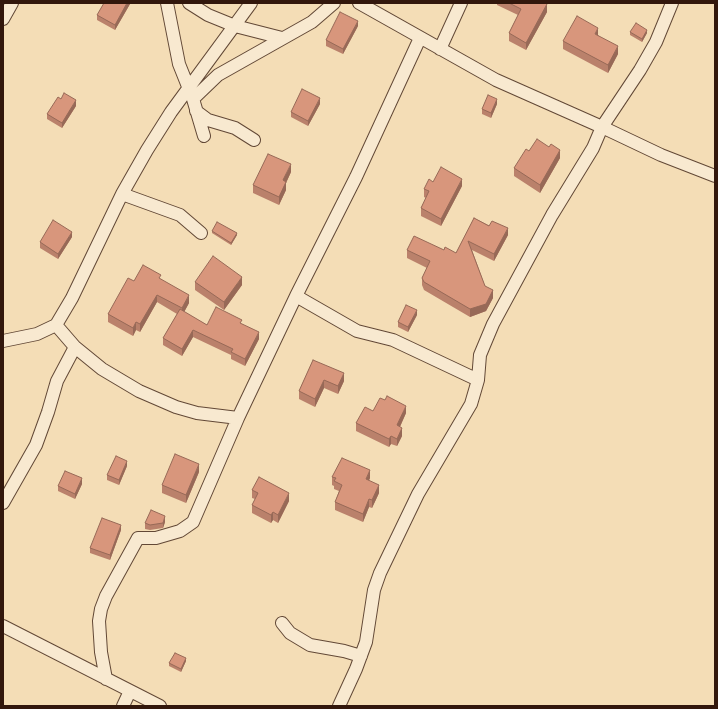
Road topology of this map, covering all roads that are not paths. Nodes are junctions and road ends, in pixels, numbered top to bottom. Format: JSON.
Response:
{"nodes":[{"id":1,"x":12,"y":3,"type":"edge"},
{"id":2,"x":167,"y":3,"type":"edge"},
{"id":3,"x":189,"y":3,"type":"edge"},
{"id":4,"x":251,"y":3,"type":"edge"},
{"id":5,"x":334,"y":3,"type":"edge"},
{"id":6,"x":359,"y":3,"type":"edge"},
{"id":7,"x":461,"y":3,"type":"edge"},
{"id":8,"x":672,"y":3,"type":"edge"},
{"id":9,"x":3,"y":18,"type":"edge"},
{"id":10,"x":235,"y":26,"type":"junction"},
{"id":11,"x":282,"y":38,"type":"junction"},
{"id":12,"x":420,"y":38,"type":"junction"},
{"id":13,"x":440,"y":49,"type":"junction"},
{"id":14,"x":191,"y":93,"type":"junction"},
{"id":15,"x":196,"y":111,"type":"junction"},
{"id":16,"x":602,"y":127,"type":"junction"},
{"id":17,"x":204,"y":136,"type":"dead end"},
{"id":18,"x":254,"y":140,"type":"dead end"},
{"id":19,"x":715,"y":176,"type":"edge"},
{"id":20,"x":122,"y":194,"type":"junction"},
{"id":21,"x":201,"y":233,"type":"dead end"},
{"id":22,"x":296,"y":296,"type":"junction"},
{"id":23,"x":56,"y":325,"type":"junction"},
{"id":24,"x":6,"y":339,"type":"edge"},
{"id":25,"x":75,"y":347,"type":"junction"},
{"id":26,"x":478,"y":380,"type":"junction"},
{"id":27,"x":238,"y":418,"type":"junction"},
{"id":28,"x":3,"y":503,"type":"edge"},
{"id":29,"x":282,"y":623,"type":"dead end"},
{"id":30,"x":3,"y":626,"type":"edge"},
{"id":31,"x":361,"y":656,"type":"junction"},
{"id":32,"x":106,"y":679,"type":"junction"},
{"id":33,"x":130,"y":691,"type":"junction"},
{"id":34,"x":123,"y":706,"type":"edge"},
{"id":35,"x":160,"y":706,"type":"edge"},
{"id":36,"x":339,"y":706,"type":"edge"}],
"edges":[{"from":1,"to":9,"type":"street"},
{"from":2,"to":14,"type":"street"},
{"from":3,"to":10,"type":"street"},
{"from":4,"to":10,"type":"street"},
{"from":5,"to":11,"type":"street"},
{"from":6,"to":12,"type":"street"},
{"from":7,"to":13,"type":"street"},
{"from":8,"to":16,"type":"street"},
{"from":10,"to":11,"type":"street"},
{"from":10,"to":14,"type":"street"},
{"from":11,"to":14,"type":"street"},
{"from":12,"to":13,"type":"street"},
{"from":12,"to":22,"type":"street"},
{"from":13,"to":16,"type":"street"},
{"from":14,"to":15,"type":"street"},
{"from":14,"to":20,"type":"street"},
{"from":15,"to":17,"type":"street"},
{"from":15,"to":18,"type":"street"},
{"from":16,"to":19,"type":"street"},
{"from":16,"to":26,"type":"street"},
{"from":20,"to":21,"type":"street"},
{"from":20,"to":23,"type":"street"},
{"from":22,"to":26,"type":"street"},
{"from":22,"to":27,"type":"street"},
{"from":23,"to":24,"type":"street"},
{"from":23,"to":25,"type":"street"},
{"from":25,"to":27,"type":"street"},
{"from":25,"to":28,"type":"street"},
{"from":26,"to":31,"type":"street"},
{"from":27,"to":32,"type":"street"},
{"from":29,"to":31,"type":"street"},
{"from":30,"to":32,"type":"street"},
{"from":31,"to":36,"type":"street"},
{"from":32,"to":33,"type":"street"},
{"from":33,"to":34,"type":"street"},
{"from":33,"to":35,"type":"street"}]}
